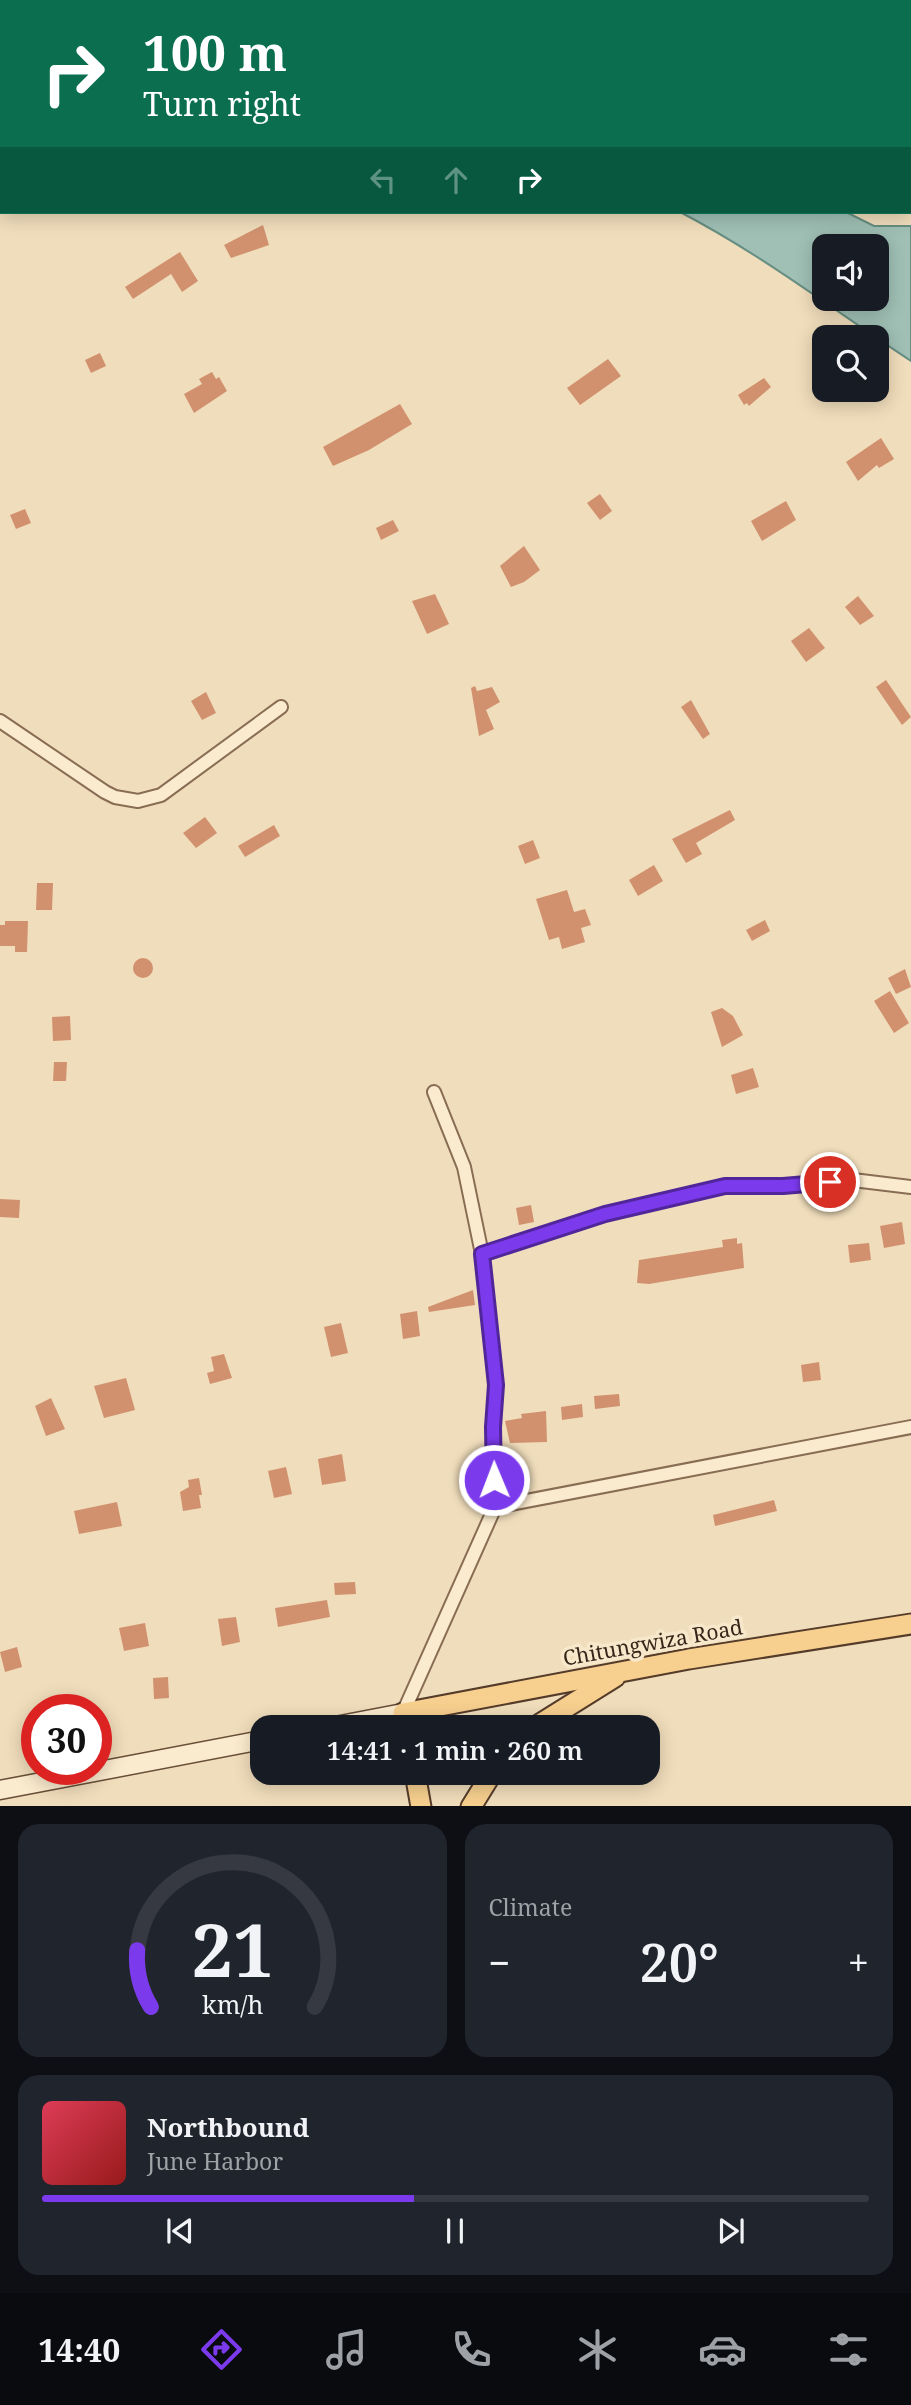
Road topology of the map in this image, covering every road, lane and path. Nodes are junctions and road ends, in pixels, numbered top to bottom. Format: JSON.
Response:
{"nodes":[{"id":1,"x":281,"y":707,"type":"dead end"},
{"id":2,"x":0,"y":721,"type":"edge"},
{"id":3,"x":434,"y":1092,"type":"dead end"},
{"id":4,"x":911,"y":1186,"type":"edge"},
{"id":5,"x":482,"y":1254,"type":"junction"},
{"id":6,"x":911,"y":1427,"type":"edge"},
{"id":7,"x":495,"y":1507,"type":"junction"},
{"id":8,"x":911,"y":1624,"type":"edge"},
{"id":9,"x":625,"y":1671,"type":"junction"},
{"id":10,"x":407,"y":1715,"type":"edge"},
{"id":11,"x":427,"y":1715,"type":"edge"},
{"id":12,"x":554,"y":1715,"type":"edge"},
{"id":13,"x":250,"y":1742,"type":"edge"},
{"id":14,"x":417,"y":1785,"type":"edge"},
{"id":15,"x":485,"y":1785,"type":"edge"},
{"id":16,"x":0,"y":1790,"type":"edge"},
{"id":17,"x":421,"y":1806,"type":"edge"},
{"id":18,"x":472,"y":1806,"type":"edge"}],
"edges":[{"from":1,"to":2,"type":"street"},
{"from":3,"to":5,"type":"street"},
{"from":4,"to":5,"type":"street"},
{"from":5,"to":7,"type":"street"},
{"from":6,"to":7,"type":"street"},
{"from":7,"to":10,"type":"street"},
{"from":8,"to":9,"type":"main road","name":"Chitungwiza Road"},
{"from":9,"to":11,"type":"main road","name":"Chitungwiza Road"},
{"from":9,"to":12,"type":"main road"},
{"from":13,"to":16,"type":"main road"},
{"from":14,"to":17,"type":"main road"},
{"from":15,"to":18,"type":"main road"}]}
